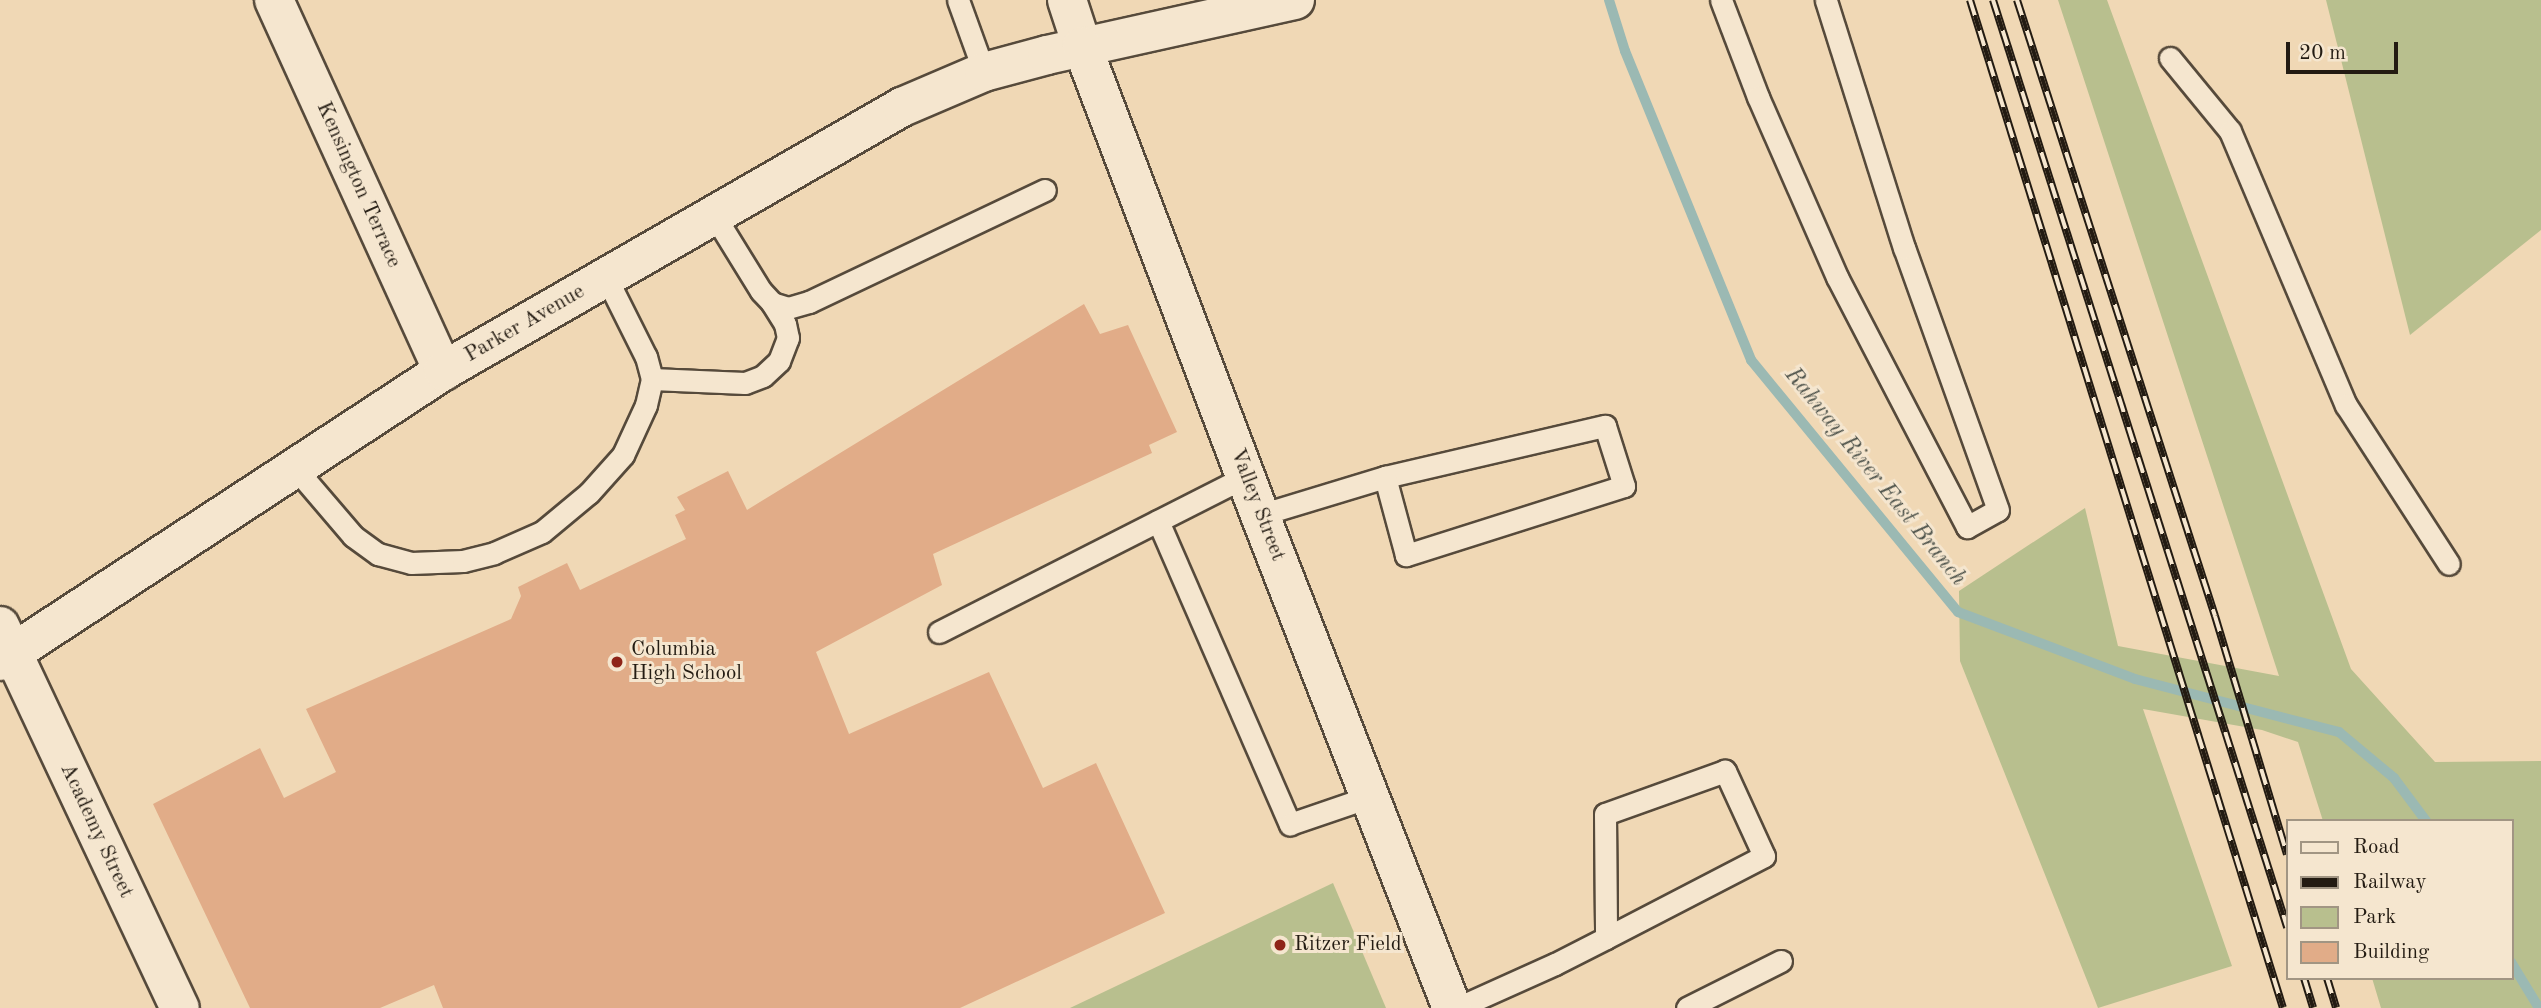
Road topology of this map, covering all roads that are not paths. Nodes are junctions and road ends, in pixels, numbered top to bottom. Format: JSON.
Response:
{"nodes":[{"id":1,"x":274,"y":0,"type":"edge"},
{"id":2,"x":958,"y":0,"type":"edge"},
{"id":3,"x":1067,"y":0,"type":"edge"},
{"id":4,"x":1296,"y":0,"type":"edge"},
{"id":5,"x":1720,"y":0,"type":"edge"},
{"id":6,"x":1826,"y":0,"type":"edge"},
{"id":7,"x":1082,"y":46,"type":"junction"},
{"id":8,"x":2170,"y":58,"type":"dead end"},
{"id":9,"x":984,"y":72,"type":"junction"},
{"id":10,"x":1045,"y":190,"type":"dead end"},
{"id":11,"x":714,"y":215,"type":"junction"},
{"id":12,"x":606,"y":277,"type":"junction"},
{"id":13,"x":772,"y":303,"type":"junction"},
{"id":14,"x":443,"y":371,"type":"junction"},
{"id":15,"x":652,"y":379,"type":"junction"},
{"id":16,"x":295,"y":468,"type":"junction"},
{"id":17,"x":1246,"y":476,"type":"junction"},
{"id":18,"x":1385,"y":477,"type":"junction"},
{"id":19,"x":1261,"y":514,"type":"junction"},
{"id":20,"x":1158,"y":521,"type":"junction"},
{"id":21,"x":2449,"y":564,"type":"dead end"},
{"id":22,"x":939,"y":632,"type":"dead end"},
{"id":23,"x":4,"y":647,"type":"edge"},
{"id":24,"x":1368,"y":797,"type":"junction"},
{"id":25,"x":1606,"y":938,"type":"junction"},
{"id":26,"x":1781,"y":961,"type":"dead end"},
{"id":27,"x":180,"y":1008,"type":"edge"},
{"id":28,"x":1455,"y":1008,"type":"edge"},
{"id":29,"x":1687,"y":1008,"type":"edge"}],
"edges":[{"from":1,"to":14,"type":"street","name":"Kensington Terrace"},
{"from":2,"to":9,"type":"lane"},
{"from":3,"to":7,"type":"street","name":"Valley Street"},
{"from":4,"to":7,"type":"street","name":"Parker Avenue"},
{"from":5,"to":6,"type":"lane"},
{"from":7,"to":9,"type":"street","name":"Parker Avenue"},
{"from":7,"to":17,"type":"street","name":"Valley Street"},
{"from":8,"to":21,"type":"lane"},
{"from":9,"to":11,"type":"street","name":"Parker Avenue"},
{"from":10,"to":13,"type":"lane"},
{"from":11,"to":12,"type":"street","name":"Parker Avenue"},
{"from":11,"to":13,"type":"lane"},
{"from":12,"to":14,"type":"street","name":"Parker Avenue"},
{"from":12,"to":15,"type":"lane"},
{"from":13,"to":15,"type":"lane"},
{"from":14,"to":16,"type":"street","name":"Parker Avenue"},
{"from":15,"to":16,"type":"lane"},
{"from":16,"to":23,"type":"street","name":"Parker Avenue"},
{"from":17,"to":19,"type":"street","name":"Valley Street"},
{"from":17,"to":20,"type":"lane"},
{"from":18,"to":18,"type":"lane"},
{"from":18,"to":19,"type":"lane"},
{"from":19,"to":24,"type":"street","name":"Valley Street"},
{"from":20,"to":22,"type":"lane"},
{"from":20,"to":24,"type":"lane"},
{"from":23,"to":27,"type":"street","name":"Academy Street"},
{"from":24,"to":28,"type":"street","name":"Valley Street"},
{"from":25,"to":25,"type":"lane"},
{"from":25,"to":28,"type":"lane"},
{"from":26,"to":29,"type":"lane"}]}
